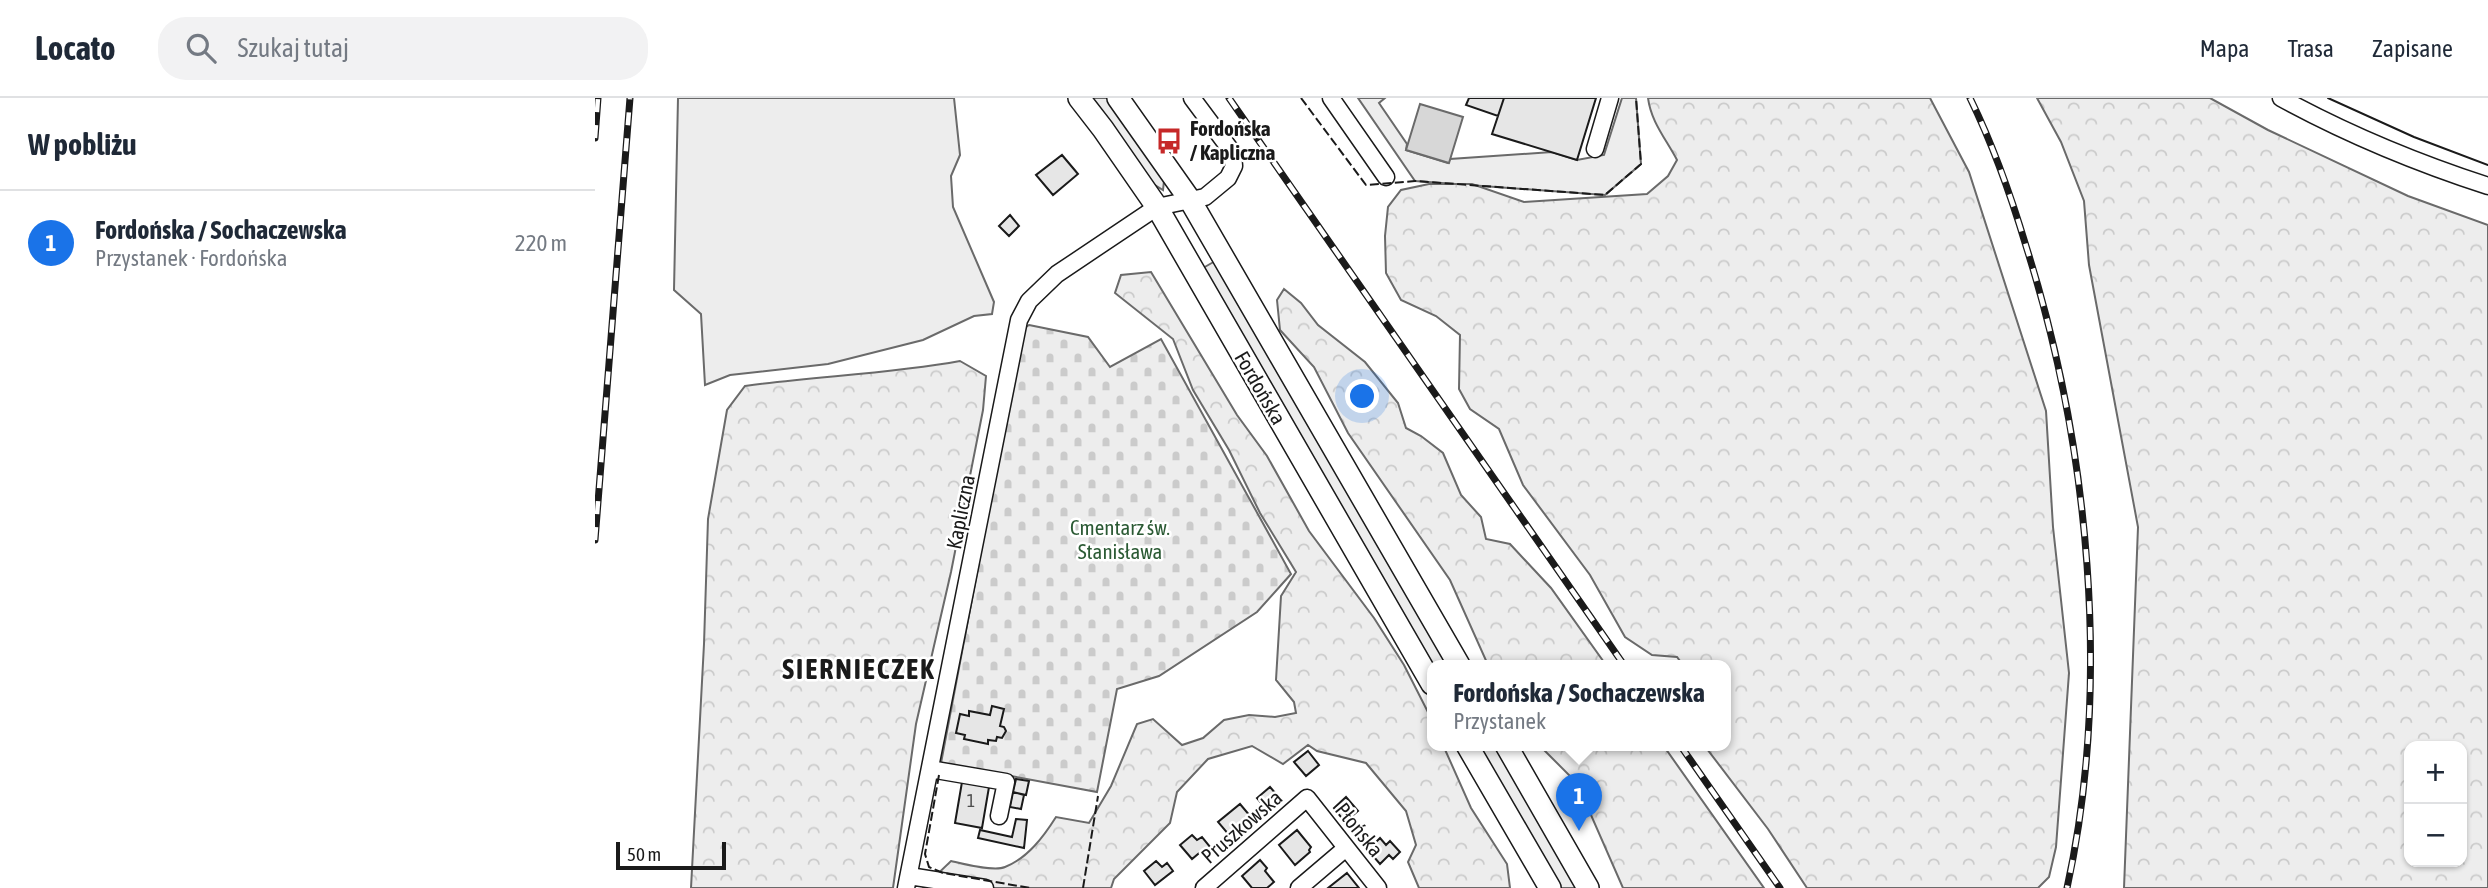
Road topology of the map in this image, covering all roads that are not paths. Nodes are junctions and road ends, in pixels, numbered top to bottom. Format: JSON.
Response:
{"nodes":[{"id":1,"x":1079,"y":98,"type":"edge"},
{"id":2,"x":1118,"y":98,"type":"edge"},
{"id":3,"x":1192,"y":98,"type":"edge"},
{"id":4,"x":1331,"y":98,"type":"edge"},
{"id":5,"x":1610,"y":98,"type":"edge"},
{"id":6,"x":2281,"y":98,"type":"edge"},
{"id":7,"x":1594,"y":149,"type":"dead end"},
{"id":8,"x":1386,"y":177,"type":"dead end"},
{"id":9,"x":2488,"y":186,"type":"edge"},
{"id":10,"x":1190,"y":201,"type":"junction"},
{"id":11,"x":1157,"y":207,"type":"junction"},
{"id":12,"x":1456,"y":660,"type":"edge"},
{"id":13,"x":1427,"y":675,"type":"edge"},
{"id":14,"x":1470,"y":751,"type":"edge"},
{"id":15,"x":1509,"y":751,"type":"edge"},
{"id":16,"x":930,"y":769,"type":"junction"},
{"id":17,"x":1307,"y":799,"type":"joint"},
{"id":18,"x":999,"y":816,"type":"dead end"},
{"id":19,"x":1346,"y":848,"type":"junction"},
{"id":20,"x":907,"y":882,"type":"edge"},
{"id":21,"x":985,"y":888,"type":"edge"},
{"id":22,"x":1204,"y":888,"type":"edge"},
{"id":23,"x":1299,"y":888,"type":"edge"},
{"id":24,"x":1378,"y":888,"type":"edge"},
{"id":25,"x":1550,"y":888,"type":"edge"},
{"id":26,"x":1588,"y":888,"type":"edge"}],
"edges":[{"from":1,"to":11,"type":"main road","name":"Fordońska"},
{"from":2,"to":10,"type":"main road","name":"Fordońska"},
{"from":3,"to":10,"type":"street"},
{"from":4,"to":8,"type":"street"},
{"from":5,"to":7,"type":"street"},
{"from":6,"to":9,"type":"street"},
{"from":10,"to":11,"type":"street"},
{"from":10,"to":12,"type":"main road","name":"Fordońska"},
{"from":11,"to":13,"type":"main road","name":"Fordońska"},
{"from":11,"to":16,"type":"street","name":"Kapliczna"},
{"from":14,"to":25,"type":"main road"},
{"from":15,"to":26,"type":"main road"},
{"from":16,"to":18,"type":"street"},
{"from":16,"to":20,"type":"street","name":"Kapliczna"},
{"from":17,"to":19,"type":"street","name":"Płońska"},
{"from":17,"to":22,"type":"street","name":"Pruszkowska"},
{"from":19,"to":23,"type":"street"},
{"from":19,"to":24,"type":"street","name":"Płońska"},
{"from":20,"to":21,"type":"street"}]}
